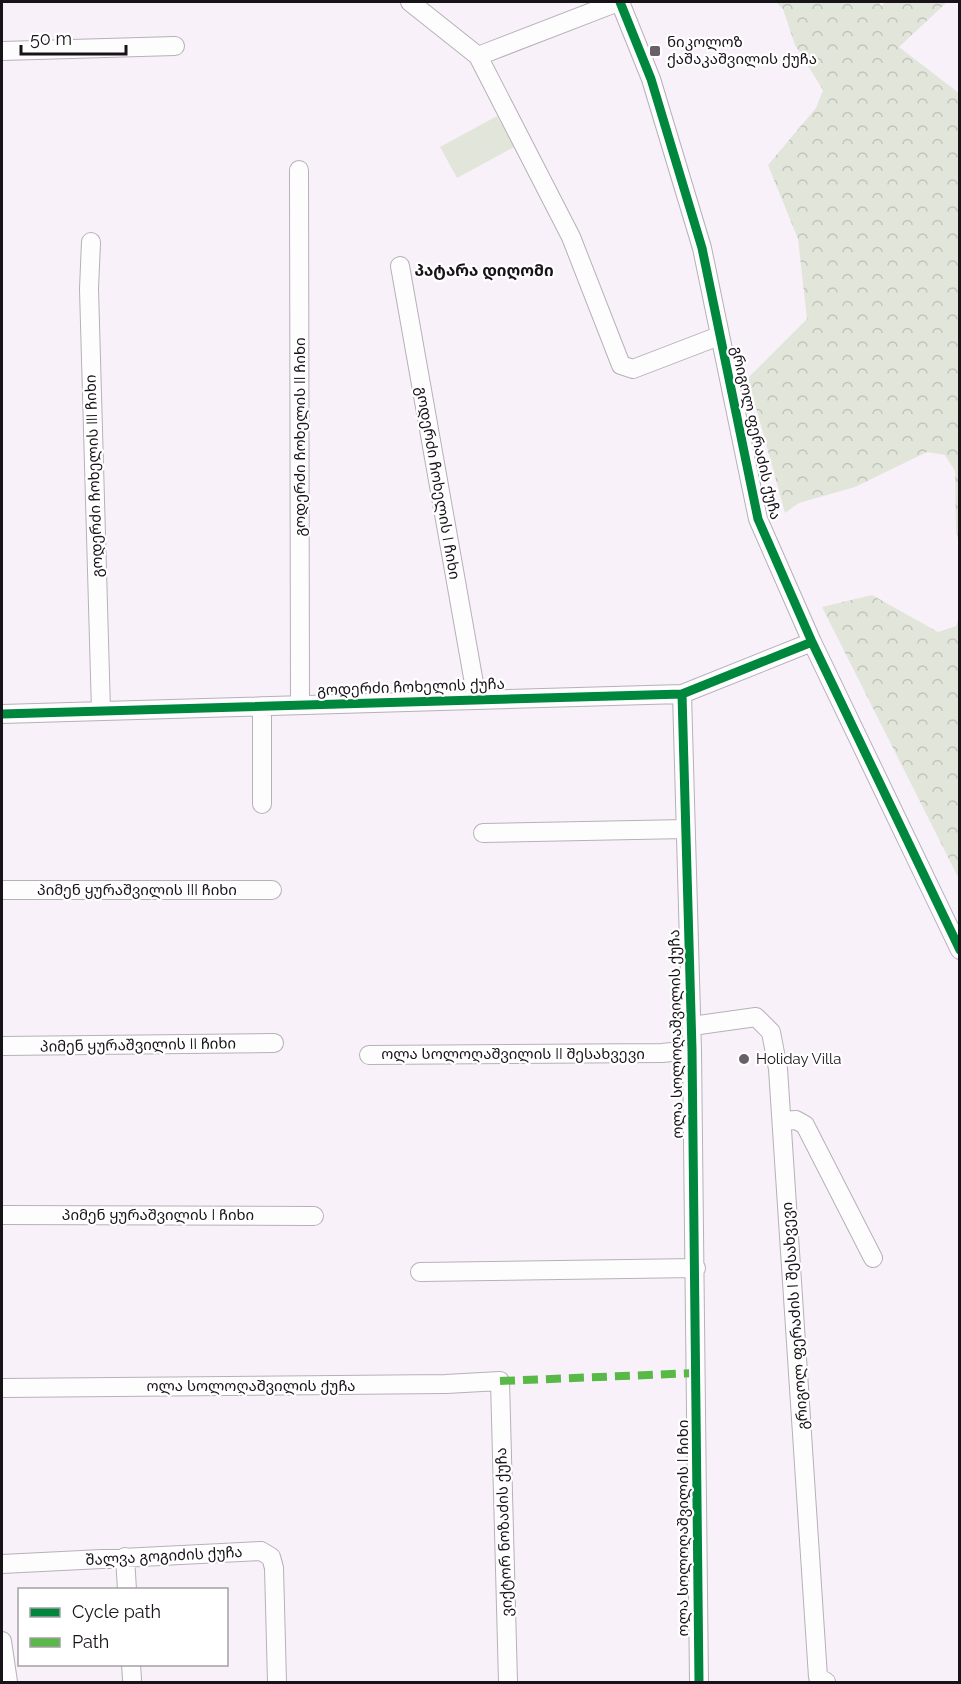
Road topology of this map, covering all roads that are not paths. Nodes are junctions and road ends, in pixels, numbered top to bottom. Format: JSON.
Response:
{"nodes":[{"id":1,"x":410,"y":2,"type":"edge"},
{"id":2,"x":619,"y":2,"type":"edge"},
{"id":3,"x":175,"y":46,"type":"dead end"},
{"id":4,"x":2,"y":51,"type":"edge"},
{"id":5,"x":478,"y":57,"type":"junction"},
{"id":6,"x":299,"y":170,"type":"dead end"},
{"id":7,"x":91,"y":242,"type":"dead end"},
{"id":8,"x":399,"y":266,"type":"dead end"},
{"id":9,"x":719,"y":336,"type":"junction"},
{"id":10,"x":812,"y":642,"type":"junction"},
{"id":11,"x":682,"y":694,"type":"junction"},
{"id":12,"x":477,"y":700,"type":"junction"},
{"id":13,"x":300,"y":705,"type":"junction"},
{"id":14,"x":262,"y":706,"type":"junction"},
{"id":15,"x":100,"y":711,"type":"junction"},
{"id":16,"x":2,"y":714,"type":"edge"},
{"id":17,"x":262,"y":804,"type":"dead end"},
{"id":18,"x":686,"y":829,"type":"junction"},
{"id":19,"x":483,"y":833,"type":"dead end"},
{"id":20,"x":2,"y":890,"type":"edge"},
{"id":21,"x":272,"y":890,"type":"dead end"},
{"id":22,"x":960,"y":950,"type":"edge"},
{"id":23,"x":692,"y":1026,"type":"junction"},
{"id":24,"x":274,"y":1043,"type":"dead end"},
{"id":25,"x":2,"y":1046,"type":"edge"},
{"id":26,"x":692,"y":1050,"type":"junction"},
{"id":27,"x":369,"y":1056,"type":"dead end"},
{"id":28,"x":782,"y":1121,"type":"junction"},
{"id":29,"x":2,"y":1215,"type":"edge"},
{"id":30,"x":314,"y":1216,"type":"dead end"},
{"id":31,"x":873,"y":1258,"type":"dead end"},
{"id":32,"x":696,"y":1268,"type":"junction"},
{"id":33,"x":420,"y":1272,"type":"dead end"},
{"id":34,"x":697,"y":1373,"type":"joint"},
{"id":35,"x":500,"y":1381,"type":"joint"},
{"id":36,"x":2,"y":1388,"type":"edge"},
{"id":37,"x":125,"y":1557,"type":"junction"},
{"id":38,"x":2,"y":1564,"type":"edge"},
{"id":39,"x":127,"y":1588,"type":"edge"},
{"id":40,"x":2,"y":1641,"type":"edge"},
{"id":41,"x":8,"y":1683,"type":"edge"},
{"id":42,"x":277,"y":1683,"type":"edge"},
{"id":43,"x":508,"y":1683,"type":"edge"},
{"id":44,"x":699,"y":1683,"type":"edge"},
{"id":45,"x":826,"y":1683,"type":"edge"}],
"edges":[{"from":1,"to":5,"type":"street"},
{"from":2,"to":5,"type":"street"},
{"from":2,"to":9,"type":"street","name":"გრიგოლ ფერაძის ქუჩა"},
{"from":3,"to":4,"type":"street"},
{"from":5,"to":9,"type":"street"},
{"from":6,"to":13,"type":"street","name":"გოდერძი ჩოხელის II ჩიხი"},
{"from":7,"to":15,"type":"street","name":"გოდერძი ჩოხელის III ჩიხი"},
{"from":8,"to":12,"type":"street","name":"გოდერძი ჩოხელის I ჩიხი"},
{"from":9,"to":10,"type":"street","name":"გრიგოლ ფერაძის ქუჩა"},
{"from":10,"to":11,"type":"street","name":"გოდერძი ჩოხელის ქუჩა"},
{"from":10,"to":22,"type":"street","name":"გრიგოლ ფერაძის ქუჩა"},
{"from":11,"to":12,"type":"street","name":"გოდერძი ჩოხელის ქუჩა"},
{"from":11,"to":18,"type":"street","name":"ოლა სოლოღაშვილის ქუჩა"},
{"from":12,"to":13,"type":"street","name":"გოდერძი ჩოხელის ქუჩა"},
{"from":13,"to":14,"type":"street","name":"გოდერძი ჩოხელის ქუჩა"},
{"from":14,"to":15,"type":"street","name":"გოდერძი ჩოხელის ქუჩა"},
{"from":14,"to":17,"type":"street"},
{"from":15,"to":16,"type":"street","name":"გოდერძი ჩოხელის ქუჩა"},
{"from":18,"to":19,"type":"street"},
{"from":18,"to":23,"type":"street","name":"ოლა სოლოღაშვილის ქუჩა"},
{"from":20,"to":21,"type":"street","name":"პიმენ ყურაშვილის III ჩიხი"},
{"from":23,"to":26,"type":"street","name":"ოლა სოლოღაშვილის ქუჩა"},
{"from":23,"to":28,"type":"street","name":"გრიგოლ ფერაძის I შესახვევი"},
{"from":24,"to":25,"type":"street","name":"პიმენ ყურაშვილის II ჩიხი"},
{"from":26,"to":27,"type":"street","name":"ოლა სოლოღაშვილის II შესახვევი"},
{"from":26,"to":32,"type":"street","name":"ოლა სოლოღაშვილის ქუჩა"},
{"from":28,"to":31,"type":"street"},
{"from":28,"to":45,"type":"street","name":"გრიგოლ ფერაძის I შესახვევი"},
{"from":29,"to":30,"type":"street","name":"პიმენ ყურაშვილის I ჩიხი"},
{"from":32,"to":33,"type":"street"},
{"from":32,"to":34,"type":"street","name":"ოლა სოლოღაშვილის ქუჩა"},
{"from":34,"to":44,"type":"street","name":"ოლა სოლოღაშვილის I ჩიხი"},
{"from":35,"to":36,"type":"street","name":"ოლა სოლოღაშვილის ქუჩა"},
{"from":35,"to":43,"type":"street","name":"ვიქტორ ნოზაძის ქუჩა"},
{"from":37,"to":38,"type":"street","name":"შალვა გოგიძის ქუჩა"},
{"from":37,"to":39,"type":"street"},
{"from":37,"to":42,"type":"street","name":"შალვა გოგიძის ქუჩა"},
{"from":40,"to":41,"type":"street"}]}
